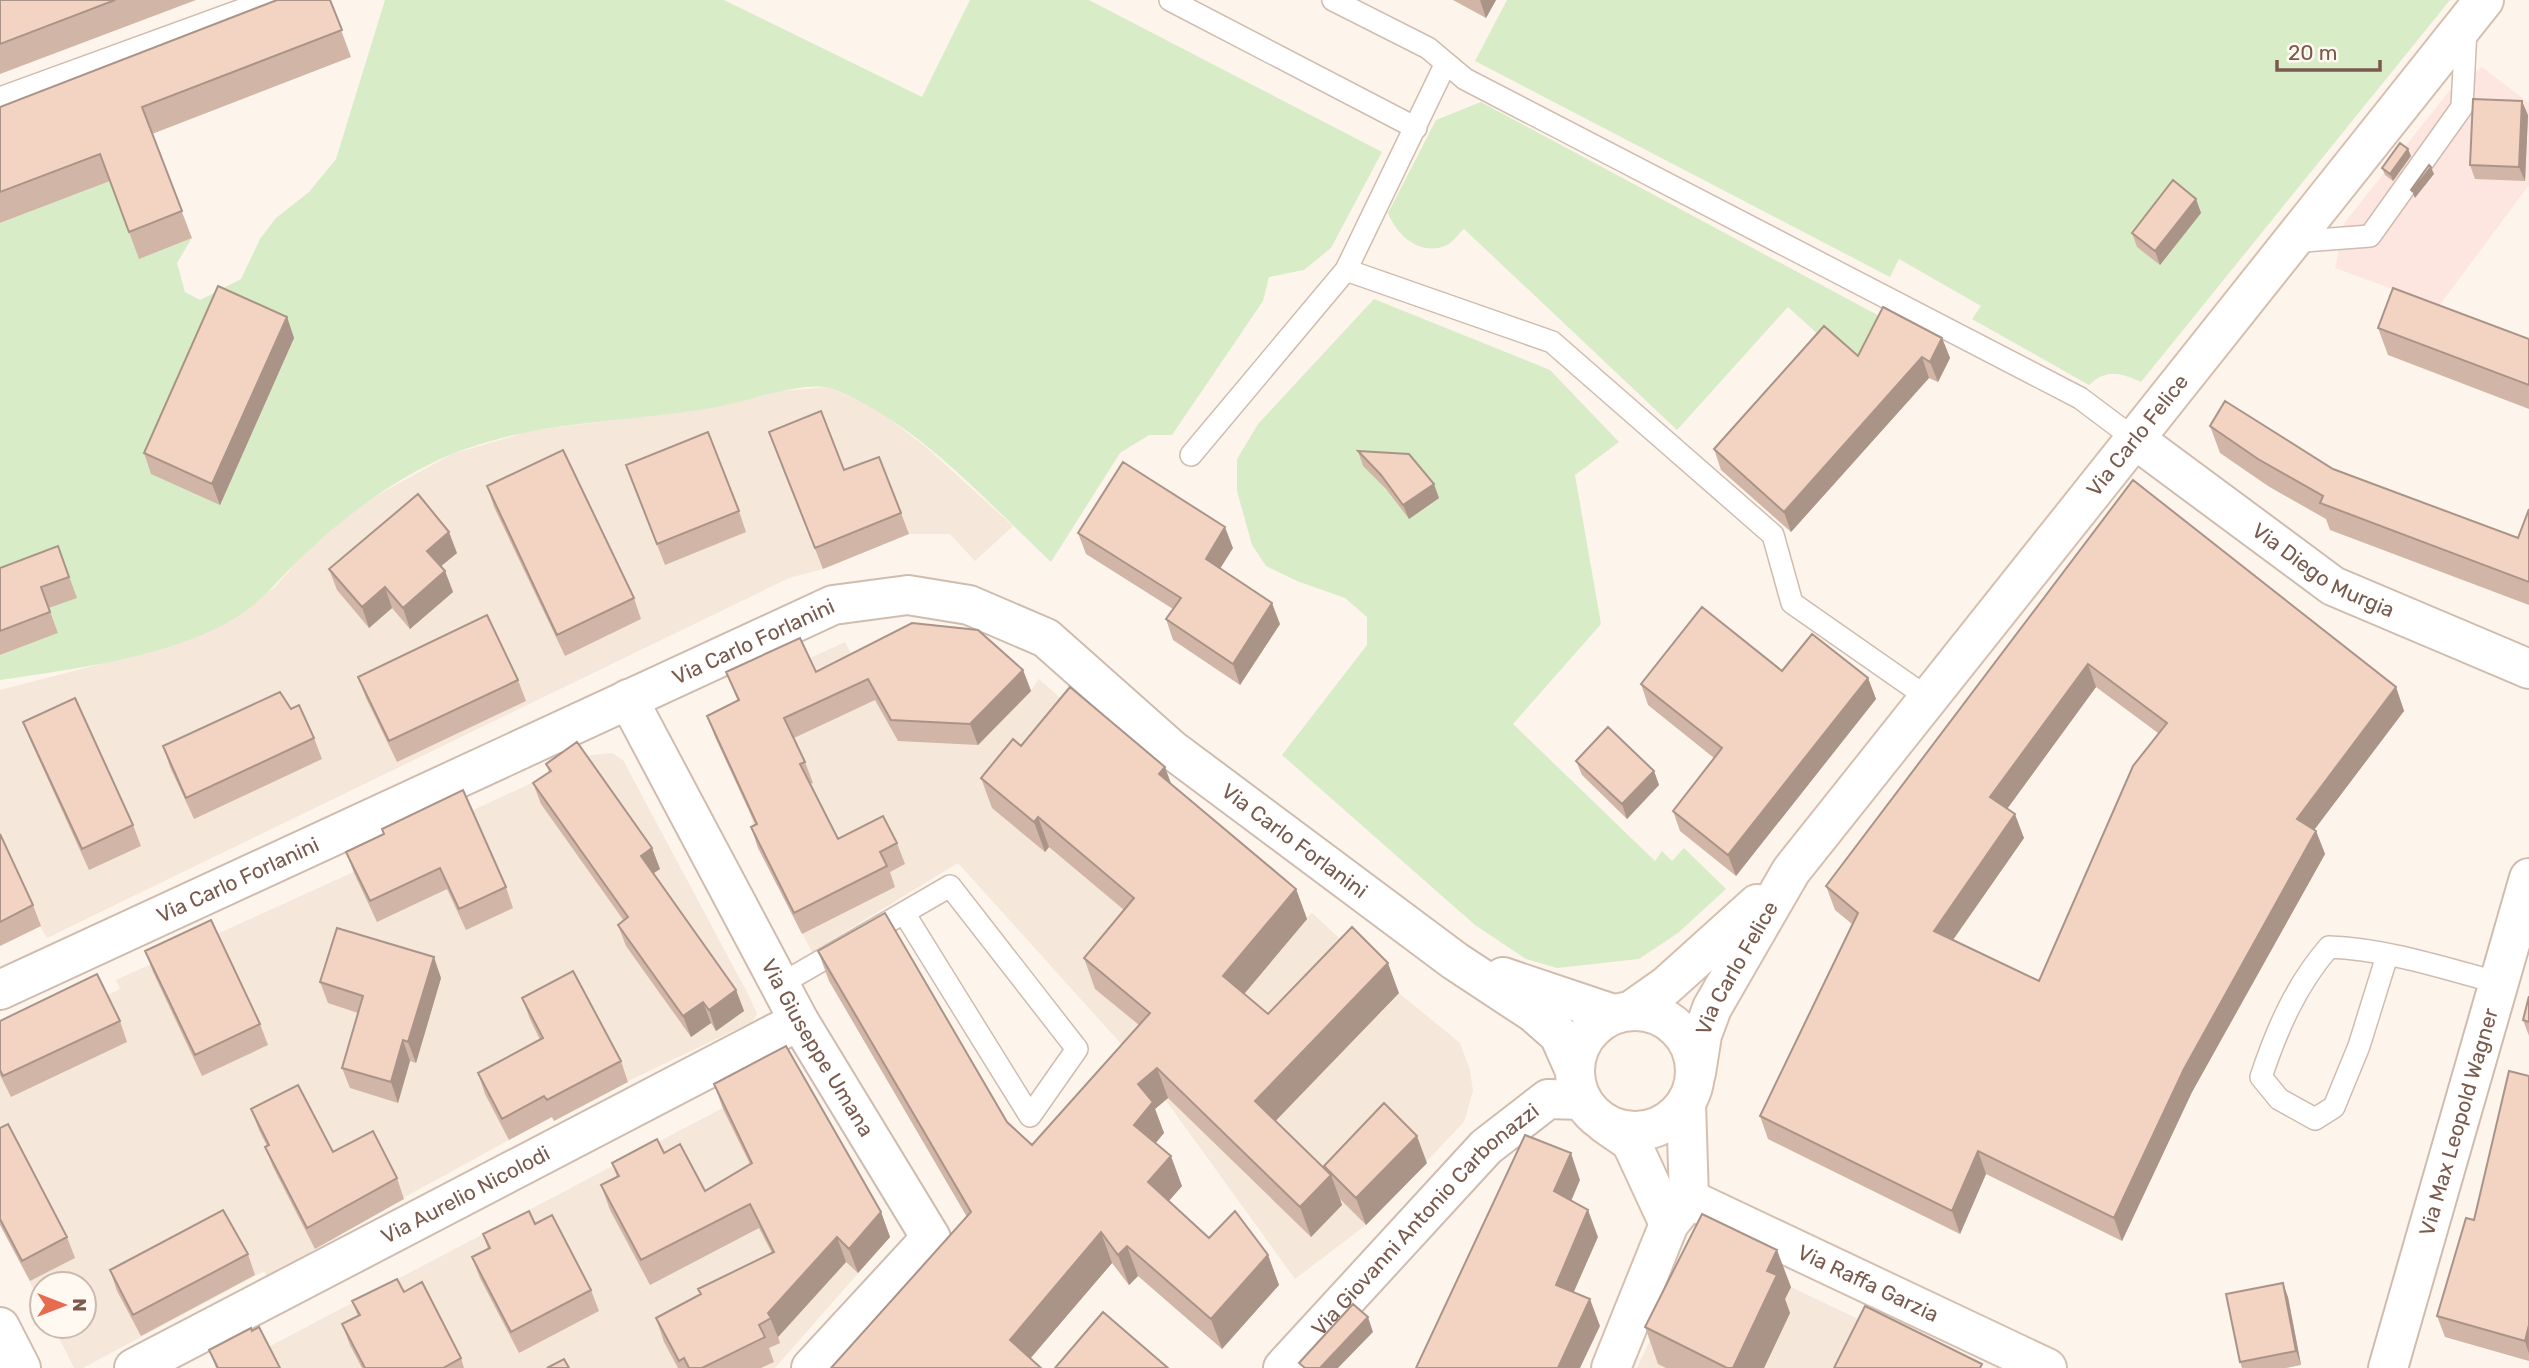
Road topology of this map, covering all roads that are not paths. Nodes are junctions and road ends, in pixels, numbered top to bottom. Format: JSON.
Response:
{"nodes":[{"id":1,"x":269,"y":0,"type":"edge"},
{"id":2,"x":1170,"y":0,"type":"edge"},
{"id":3,"x":1333,"y":0,"type":"edge"},
{"id":4,"x":2475,"y":11,"type":"edge"},
{"id":5,"x":1446,"y":63,"type":"junction"},
{"id":6,"x":0,"y":98,"type":"edge"},
{"id":7,"x":1416,"y":128,"type":"junction"},
{"id":8,"x":2291,"y":242,"type":"junction"},
{"id":9,"x":1346,"y":271,"type":"junction"},
{"id":10,"x":2136,"y":440,"type":"junction"},
{"id":11,"x":1191,"y":455,"type":"dead end"},
{"id":12,"x":2529,"y":669,"type":"edge"},
{"id":13,"x":1928,"y":698,"type":"junction"},
{"id":14,"x":628,"y":699,"type":"junction"},
{"id":15,"x":1791,"y":871,"type":"junction"},
{"id":16,"x":2529,"y":878,"type":"edge"},
{"id":17,"x":904,"y":913,"type":"junction"},
{"id":18,"x":2388,"y":956,"type":"junction"},
{"id":19,"x":1455,"y":961,"type":"junction"},
{"id":20,"x":2483,"y":979,"type":"junction"},
{"id":21,"x":782,"y":984,"type":"junction"},
{"id":22,"x":0,"y":990,"type":"edge"},
{"id":23,"x":1622,"y":1012,"type":"junction"},
{"id":24,"x":799,"y":1021,"type":"junction"},
{"id":25,"x":1691,"y":1088,"type":"junction"},
{"id":26,"x":1587,"y":1098,"type":"junction"},
{"id":27,"x":1679,"y":1212,"type":"junction"},
{"id":28,"x":0,"y":1327,"type":"edge"},
{"id":29,"x":2026,"y":1363,"type":"edge"},
{"id":30,"x":21,"y":1368,"type":"edge"},
{"id":31,"x":134,"y":1368,"type":"edge"},
{"id":32,"x":811,"y":1368,"type":"edge"},
{"id":33,"x":1283,"y":1368,"type":"edge"},
{"id":34,"x":1611,"y":1368,"type":"edge"},
{"id":35,"x":2388,"y":1368,"type":"edge"}],
"edges":[{"from":1,"to":6,"type":"lane"},
{"from":2,"to":7,"type":"lane"},
{"from":3,"to":5,"type":"lane"},
{"from":4,"to":8,"type":"street","name":"Via Carlo Felice"},
{"from":4,"to":8,"type":"lane"},
{"from":5,"to":7,"type":"lane"},
{"from":5,"to":10,"type":"lane"},
{"from":7,"to":9,"type":"lane"},
{"from":8,"to":10,"type":"street","name":"Via Carlo Felice"},
{"from":9,"to":11,"type":"lane"},
{"from":9,"to":13,"type":"lane"},
{"from":10,"to":12,"type":"street","name":"Via Diego Murgia"},
{"from":10,"to":13,"type":"street","name":"Via Carlo Felice"},
{"from":13,"to":15,"type":"street","name":"Via Carlo Felice"},
{"from":14,"to":19,"type":"street","name":"Via Carlo Forlanini"},
{"from":14,"to":21,"type":"street","name":"Via Giuseppe Umana"},
{"from":14,"to":22,"type":"street","name":"Via Carlo Forlanini"},
{"from":15,"to":23,"type":"street","name":"Via Carlo Felice"},
{"from":15,"to":25,"type":"street","name":"Via Carlo Felice"},
{"from":16,"to":20,"type":"street","name":"Via Max Leopold Wagner"},
{"from":17,"to":17,"type":"lane"},
{"from":17,"to":21,"type":"lane"},
{"from":18,"to":18,"type":"lane"},
{"from":18,"to":20,"type":"lane"},
{"from":19,"to":23,"type":"street","name":"Via Carlo Forlanini"},
{"from":19,"to":26,"type":"street","name":"Via Carlo Forlanini"},
{"from":20,"to":35,"type":"street","name":"Via Max Leopold Wagner"},
{"from":21,"to":24,"type":"street","name":"Via Giuseppe Umana"},
{"from":23,"to":25,"type":"street"},
{"from":23,"to":26,"type":"street"},
{"from":24,"to":31,"type":"street","name":"Via Aurelio Nicolodi"},
{"from":24,"to":32,"type":"street","name":"Via Giuseppe Umana"},
{"from":25,"to":26,"type":"street"},
{"from":25,"to":27,"type":"street","name":"Via Carlo Felice"},
{"from":26,"to":27,"type":"street"},
{"from":26,"to":33,"type":"street","name":"Via Giovanni Antonio Carbonazzi"},
{"from":27,"to":29,"type":"street","name":"Via Raffa Garzia"},
{"from":27,"to":34,"type":"street","name":"Via Carlo Felice"},
{"from":28,"to":30,"type":"street"}]}
